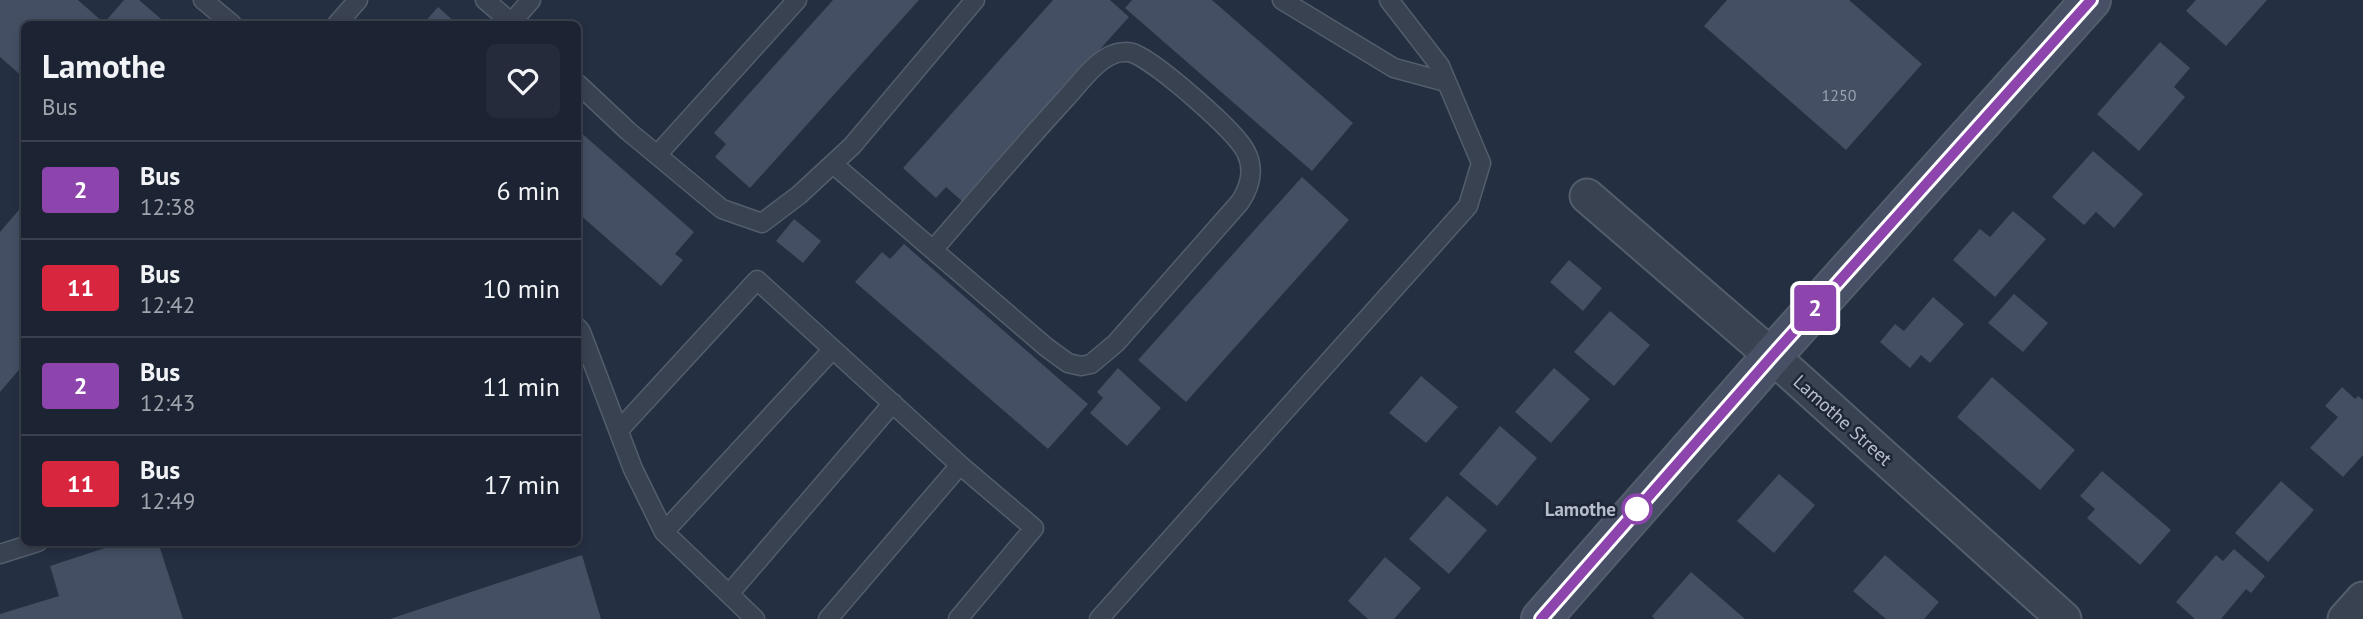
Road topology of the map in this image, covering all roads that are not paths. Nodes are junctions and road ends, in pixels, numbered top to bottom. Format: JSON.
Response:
{"nodes":[{"id":1,"x":203,"y":0,"type":"edge"},
{"id":2,"x":358,"y":0,"type":"edge"},
{"id":3,"x":485,"y":0,"type":"edge"},
{"id":4,"x":531,"y":0,"type":"edge"},
{"id":5,"x":797,"y":0,"type":"edge"},
{"id":6,"x":975,"y":0,"type":"edge"},
{"id":7,"x":1282,"y":0,"type":"edge"},
{"id":8,"x":2091,"y":0,"type":"edge"},
{"id":9,"x":1393,"y":1,"type":"edge"},
{"id":10,"x":228,"y":21,"type":"edge"},
{"id":11,"x":340,"y":21,"type":"edge"},
{"id":12,"x":509,"y":21,"type":"edge"},
{"id":13,"x":514,"y":21,"type":"edge"},
{"id":14,"x":1446,"y":82,"type":"junction"},
{"id":15,"x":581,"y":88,"type":"edge"},
{"id":16,"x":657,"y":155,"type":"junction"},
{"id":17,"x":833,"y":163,"type":"junction"},
{"id":18,"x":1587,"y":196,"type":"dead end"},
{"id":19,"x":933,"y":250,"type":"junction"},
{"id":20,"x":581,"y":332,"type":"edge"},
{"id":21,"x":832,"y":350,"type":"junction"},
{"id":22,"x":1772,"y":356,"type":"junction"},
{"id":23,"x":893,"y":403,"type":"junction"},
{"id":24,"x":619,"y":430,"type":"junction"},
{"id":25,"x":960,"y":465,"type":"junction"},
{"id":26,"x":664,"y":532,"type":"junction"},
{"id":27,"x":26,"y":546,"type":"edge"},
{"id":28,"x":0,"y":555,"type":"edge"},
{"id":29,"x":729,"y":594,"type":"junction"},
{"id":30,"x":2363,"y":599,"type":"edge"},
{"id":31,"x":755,"y":619,"type":"edge"},
{"id":32,"x":828,"y":619,"type":"edge"},
{"id":33,"x":958,"y":619,"type":"edge"},
{"id":34,"x":1100,"y":619,"type":"edge"},
{"id":35,"x":1541,"y":619,"type":"edge"},
{"id":36,"x":2064,"y":619,"type":"edge"},
{"id":37,"x":2345,"y":619,"type":"edge"}],
"edges":[{"from":1,"to":10,"type":"lane"},
{"from":2,"to":11,"type":"lane"},
{"from":3,"to":12,"type":"lane"},
{"from":4,"to":13,"type":"lane"},
{"from":5,"to":16,"type":"lane"},
{"from":6,"to":17,"type":"lane"},
{"from":7,"to":14,"type":"lane"},
{"from":8,"to":22,"type":"main road"},
{"from":9,"to":14,"type":"lane"},
{"from":14,"to":34,"type":"lane"},
{"from":15,"to":16,"type":"lane"},
{"from":16,"to":17,"type":"lane"},
{"from":17,"to":19,"type":"lane"},
{"from":18,"to":22,"type":"street","name":"Lamothe Street"},
{"from":19,"to":19,"type":"lane"},
{"from":20,"to":24,"type":"lane"},
{"from":21,"to":23,"type":"lane"},
{"from":21,"to":24,"type":"lane"},
{"from":21,"to":26,"type":"lane"},
{"from":22,"to":35,"type":"main road"},
{"from":22,"to":36,"type":"street","name":"Lamothe Street"},
{"from":23,"to":25,"type":"lane"},
{"from":23,"to":29,"type":"lane"},
{"from":24,"to":26,"type":"lane"},
{"from":25,"to":32,"type":"lane"},
{"from":25,"to":33,"type":"lane"},
{"from":26,"to":29,"type":"lane"},
{"from":27,"to":28,"type":"lane"},
{"from":29,"to":31,"type":"lane"},
{"from":30,"to":37,"type":"street"}]}
